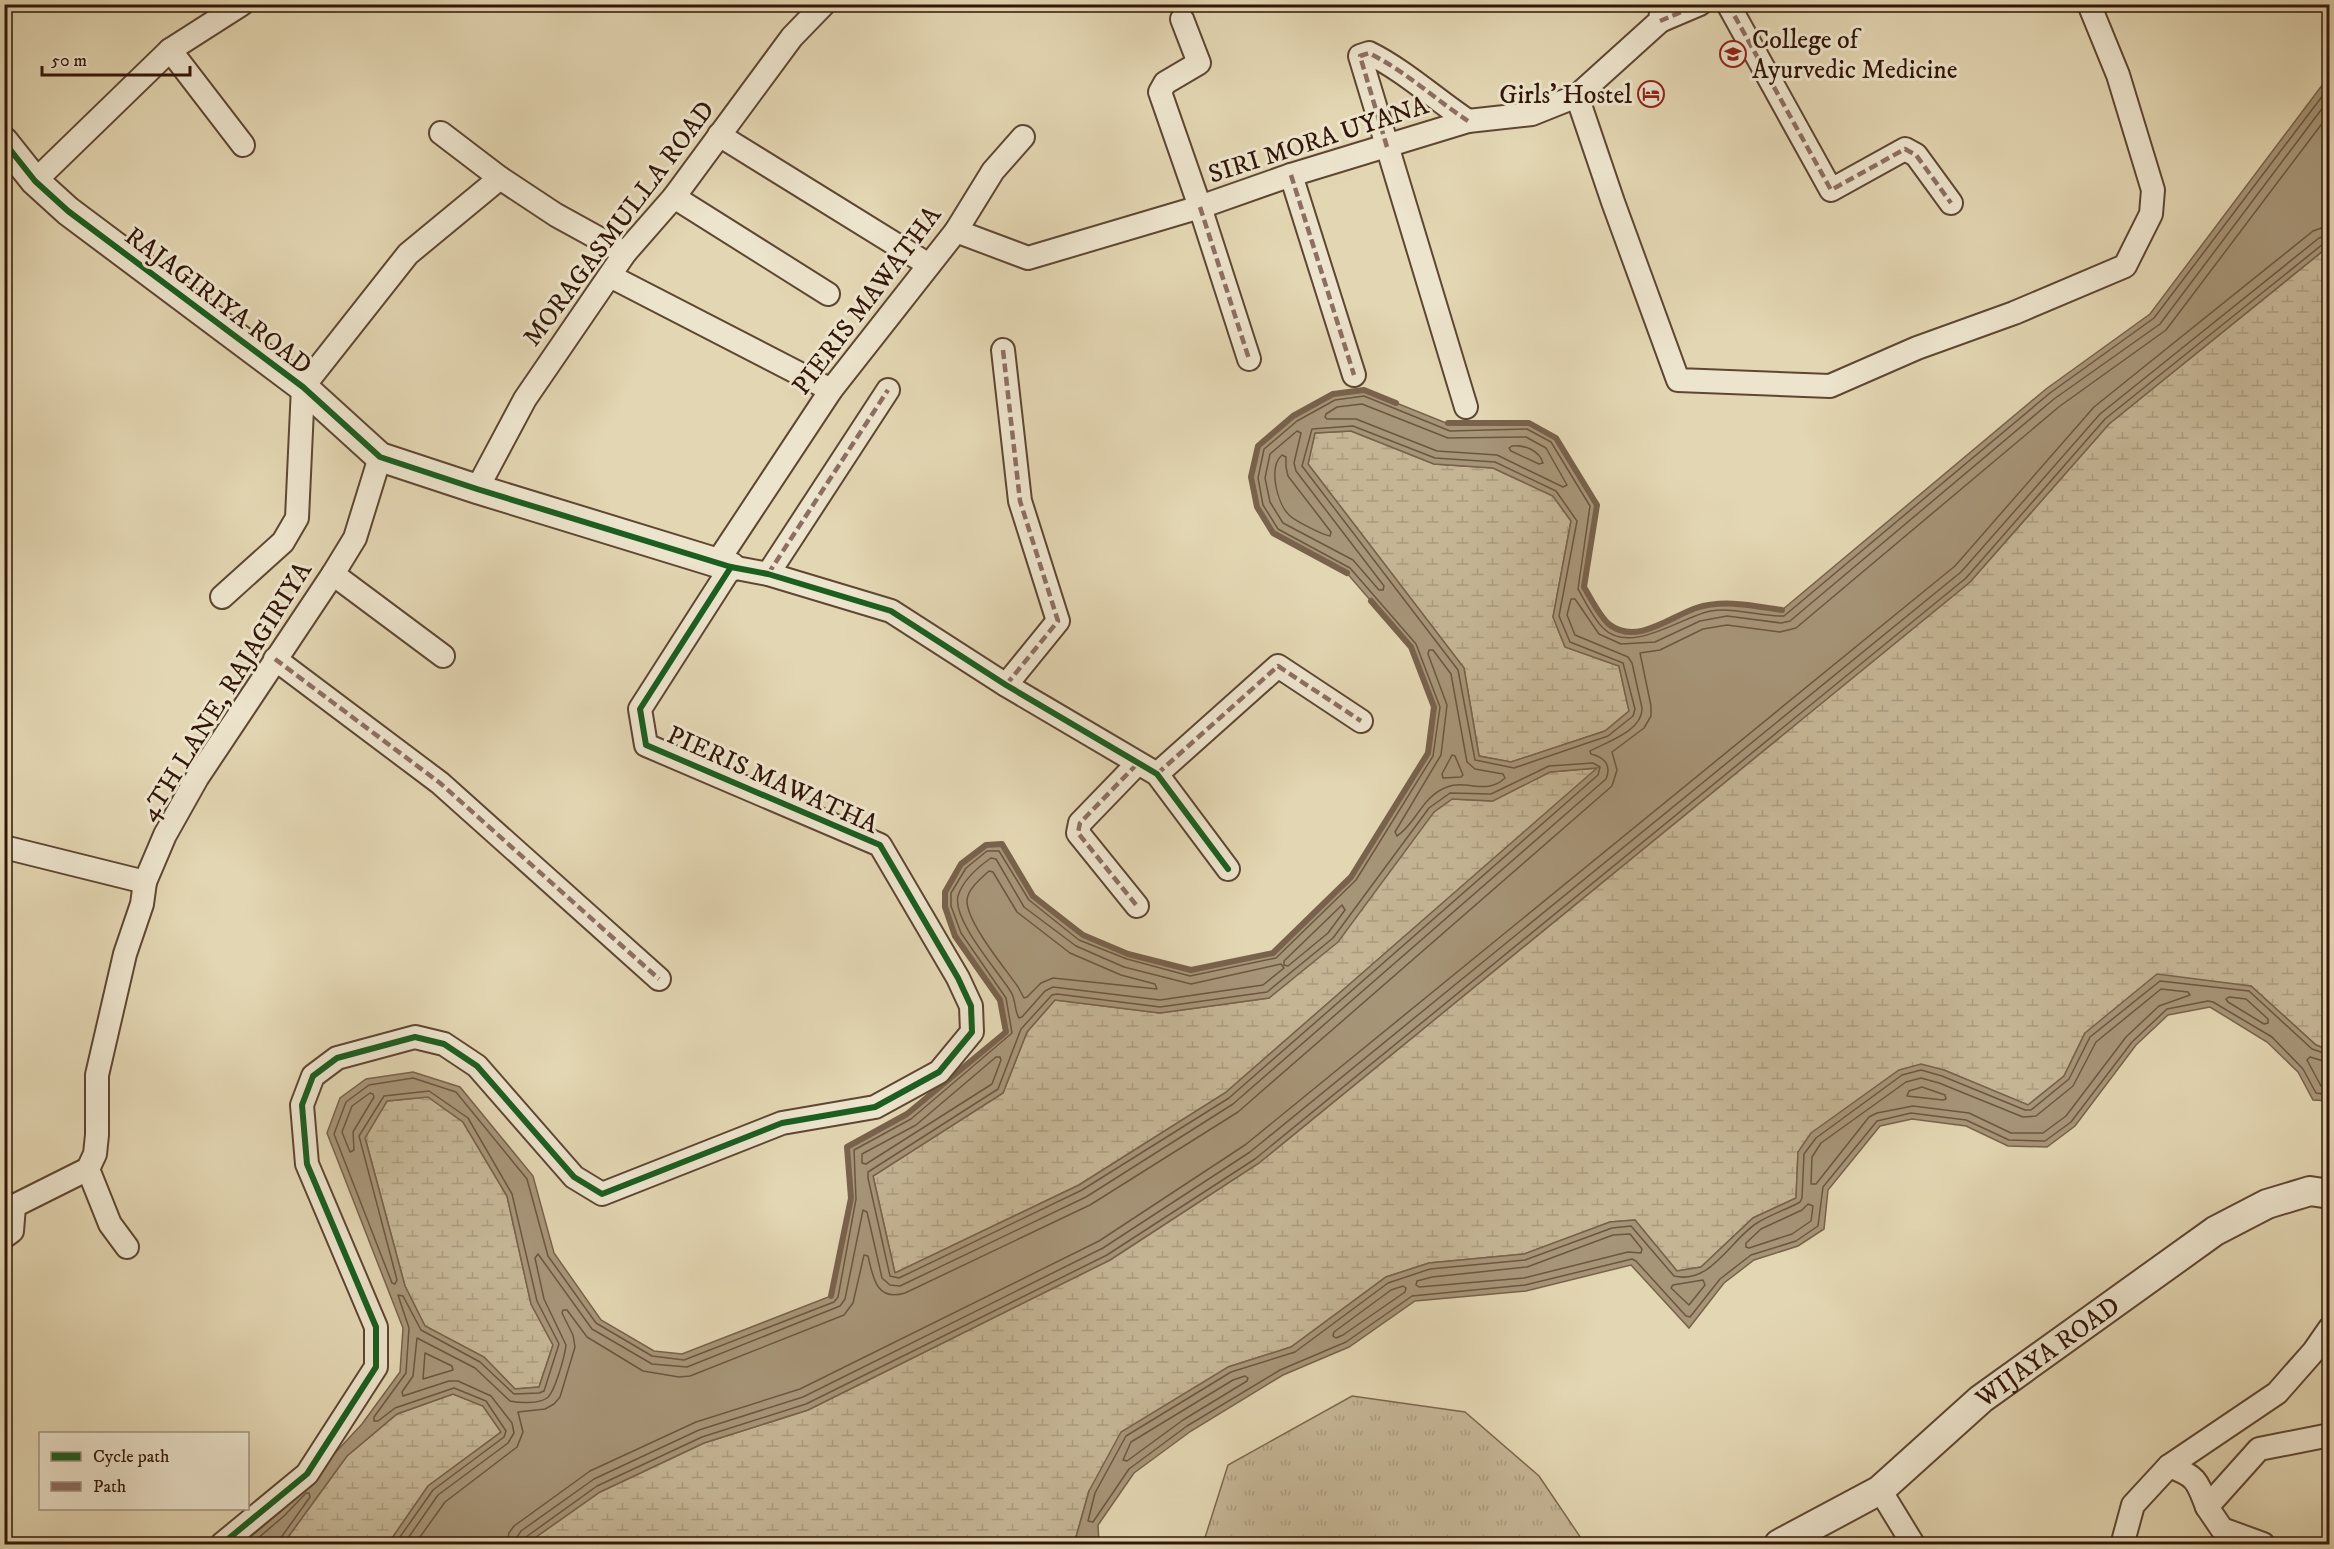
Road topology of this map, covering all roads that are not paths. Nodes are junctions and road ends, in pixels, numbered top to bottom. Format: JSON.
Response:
{"nodes":[{"id":1,"x":242,"y":4,"type":"edge"},
{"id":2,"x":824,"y":4,"type":"edge"},
{"id":3,"x":1700,"y":4,"type":"edge"},
{"id":4,"x":1728,"y":4,"type":"edge"},
{"id":5,"x":2088,"y":4,"type":"edge"},
{"id":6,"x":1661,"y":13,"type":"edge"},
{"id":7,"x":1182,"y":20,"type":"dead end"},
{"id":8,"x":170,"y":50,"type":"junction"},
{"id":9,"x":1578,"y":96,"type":"junction"},
{"id":10,"x":1468,"y":121,"type":"junction"},
{"id":11,"x":441,"y":133,"type":"dead end"},
{"id":12,"x":718,"y":135,"type":"junction"},
{"id":13,"x":1023,"y":137,"type":"dead end"},
{"id":14,"x":4,"y":142,"type":"edge"},
{"id":15,"x":243,"y":145,"type":"dead end"},
{"id":16,"x":1387,"y":147,"type":"junction"},
{"id":17,"x":1291,"y":175,"type":"junction"},
{"id":18,"x":500,"y":178,"type":"junction"},
{"id":19,"x":35,"y":181,"type":"junction"},
{"id":20,"x":674,"y":198,"type":"junction"},
{"id":21,"x":1951,"y":203,"type":"dead end"},
{"id":22,"x":1200,"y":207,"type":"junction"},
{"id":23,"x":956,"y":231,"type":"junction"},
{"id":24,"x":625,"y":253,"type":"junction"},
{"id":25,"x":929,"y":265,"type":"junction"},
{"id":26,"x":610,"y":276,"type":"junction"},
{"id":27,"x":828,"y":294,"type":"dead end"},
{"id":28,"x":1004,"y":350,"type":"dead end"},
{"id":29,"x":1249,"y":358,"type":"dead end"},
{"id":30,"x":1354,"y":375,"type":"dead end"},
{"id":31,"x":303,"y":387,"type":"junction"},
{"id":32,"x":831,"y":390,"type":"junction"},
{"id":33,"x":888,"y":390,"type":"dead end"},
{"id":34,"x":1466,"y":407,"type":"dead end"},
{"id":35,"x":380,"y":457,"type":"junction"},
{"id":36,"x":477,"y":489,"type":"junction"},
{"id":37,"x":724,"y":564,"type":"junction"},
{"id":38,"x":333,"y":574,"type":"junction"},
{"id":39,"x":768,"y":574,"type":"junction"},
{"id":40,"x":222,"y":597,"type":"dead end"},
{"id":41,"x":443,"y":656,"type":"dead end"},
{"id":42,"x":275,"y":659,"type":"junction"},
{"id":43,"x":1006,"y":685,"type":"junction"},
{"id":44,"x":1361,"y":721,"type":"dead end"},
{"id":45,"x":1137,"y":764,"type":"junction"},
{"id":46,"x":1157,"y":774,"type":"junction"},
{"id":47,"x":4,"y":847,"type":"edge"},
{"id":48,"x":1228,"y":869,"type":"dead end"},
{"id":49,"x":145,"y":882,"type":"junction"},
{"id":50,"x":1137,"y":906,"type":"dead end"},
{"id":51,"x":659,"y":979,"type":"dead end"},
{"id":52,"x":88,"y":1169,"type":"junction"},
{"id":53,"x":2330,"y":1194,"type":"edge"},
{"id":54,"x":9,"y":1205,"type":"edge"},
{"id":55,"x":4,"y":1238,"type":"edge"},
{"id":56,"x":127,"y":1247,"type":"dead end"},
{"id":57,"x":2330,"y":1328,"type":"edge"},
{"id":58,"x":2330,"y":1435,"type":"edge"},
{"id":59,"x":2169,"y":1466,"type":"junction"},
{"id":60,"x":1880,"y":1490,"type":"junction"},
{"id":61,"x":2207,"y":1507,"type":"junction"},
{"id":62,"x":222,"y":1545,"type":"edge"},
{"id":63,"x":1779,"y":1545,"type":"edge"},
{"id":64,"x":1913,"y":1545,"type":"edge"},
{"id":65,"x":2126,"y":1545,"type":"edge"},
{"id":66,"x":2263,"y":1545,"type":"edge"}],
"edges":[{"from":1,"to":8,"type":"street"},
{"from":2,"to":12,"type":"street","name":"MORAGASMULLA ROAD"},
{"from":3,"to":6,"type":"street","name":"SIRI MORA UYANA"},
{"from":4,"to":21,"type":"street"},
{"from":5,"to":9,"type":"street"},
{"from":6,"to":9,"type":"street","name":"SIRI MORA UYANA"},
{"from":7,"to":22,"type":"street"},
{"from":8,"to":15,"type":"street"},
{"from":8,"to":19,"type":"street"},
{"from":9,"to":10,"type":"street","name":"SIRI MORA UYANA"},
{"from":10,"to":16,"type":"street","name":"SIRI MORA UYANA"},
{"from":10,"to":16,"type":"street"},
{"from":11,"to":18,"type":"street"},
{"from":12,"to":20,"type":"street","name":"MORAGASMULLA ROAD"},
{"from":12,"to":25,"type":"street"},
{"from":13,"to":23,"type":"street","name":"PIERIS MAWATHA"},
{"from":14,"to":19,"type":"street","name":"RAJAGIRIYA ROAD"},
{"from":16,"to":17,"type":"street","name":"SIRI MORA UYANA"},
{"from":16,"to":34,"type":"street"},
{"from":17,"to":22,"type":"street","name":"SIRI MORA UYANA"},
{"from":17,"to":30,"type":"street"},
{"from":18,"to":24,"type":"street"},
{"from":18,"to":31,"type":"street"},
{"from":19,"to":31,"type":"street","name":"RAJAGIRIYA ROAD"},
{"from":20,"to":24,"type":"street","name":"MORAGASMULLA ROAD"},
{"from":20,"to":27,"type":"street"},
{"from":22,"to":23,"type":"street","name":"SIRI MORA UYANA"},
{"from":22,"to":29,"type":"street"},
{"from":23,"to":25,"type":"street","name":"PIERIS MAWATHA"},
{"from":24,"to":26,"type":"street","name":"MORAGASMULLA ROAD"},
{"from":25,"to":32,"type":"street","name":"PIERIS MAWATHA"},
{"from":26,"to":32,"type":"street"},
{"from":26,"to":36,"type":"street","name":"MORAGASMULLA ROAD"},
{"from":28,"to":43,"type":"street"},
{"from":31,"to":35,"type":"street","name":"RAJAGIRIYA ROAD"},
{"from":31,"to":40,"type":"street"},
{"from":32,"to":37,"type":"street","name":"PIERIS MAWATHA"},
{"from":33,"to":39,"type":"street"},
{"from":35,"to":36,"type":"street","name":"RAJAGIRIYA ROAD"},
{"from":35,"to":38,"type":"street","name":"4TH LANE, RAJAGIRIYA"},
{"from":36,"to":37,"type":"street","name":"RAJAGIRIYA ROAD"},
{"from":37,"to":39,"type":"street"},
{"from":37,"to":62,"type":"street","name":"PIERIS MAWATHA"},
{"from":38,"to":41,"type":"street"},
{"from":38,"to":42,"type":"street","name":"4TH LANE, RAJAGIRIYA"},
{"from":39,"to":43,"type":"street"},
{"from":42,"to":49,"type":"street","name":"4TH LANE, RAJAGIRIYA"},
{"from":42,"to":51,"type":"street"},
{"from":43,"to":45,"type":"street"},
{"from":44,"to":46,"type":"street"},
{"from":45,"to":46,"type":"street"},
{"from":45,"to":50,"type":"street"},
{"from":46,"to":48,"type":"street"},
{"from":47,"to":49,"type":"street"},
{"from":49,"to":52,"type":"street","name":"4TH LANE, RAJAGIRIYA"},
{"from":52,"to":54,"type":"street"},
{"from":52,"to":56,"type":"street"},
{"from":53,"to":60,"type":"street","name":"WIJAYA ROAD"},
{"from":54,"to":55,"type":"street"},
{"from":57,"to":59,"type":"street"},
{"from":58,"to":61,"type":"street"},
{"from":59,"to":61,"type":"street"},
{"from":59,"to":65,"type":"street"},
{"from":60,"to":63,"type":"street","name":"WIJAYA ROAD"},
{"from":60,"to":64,"type":"street"},
{"from":61,"to":66,"type":"street"}]}
